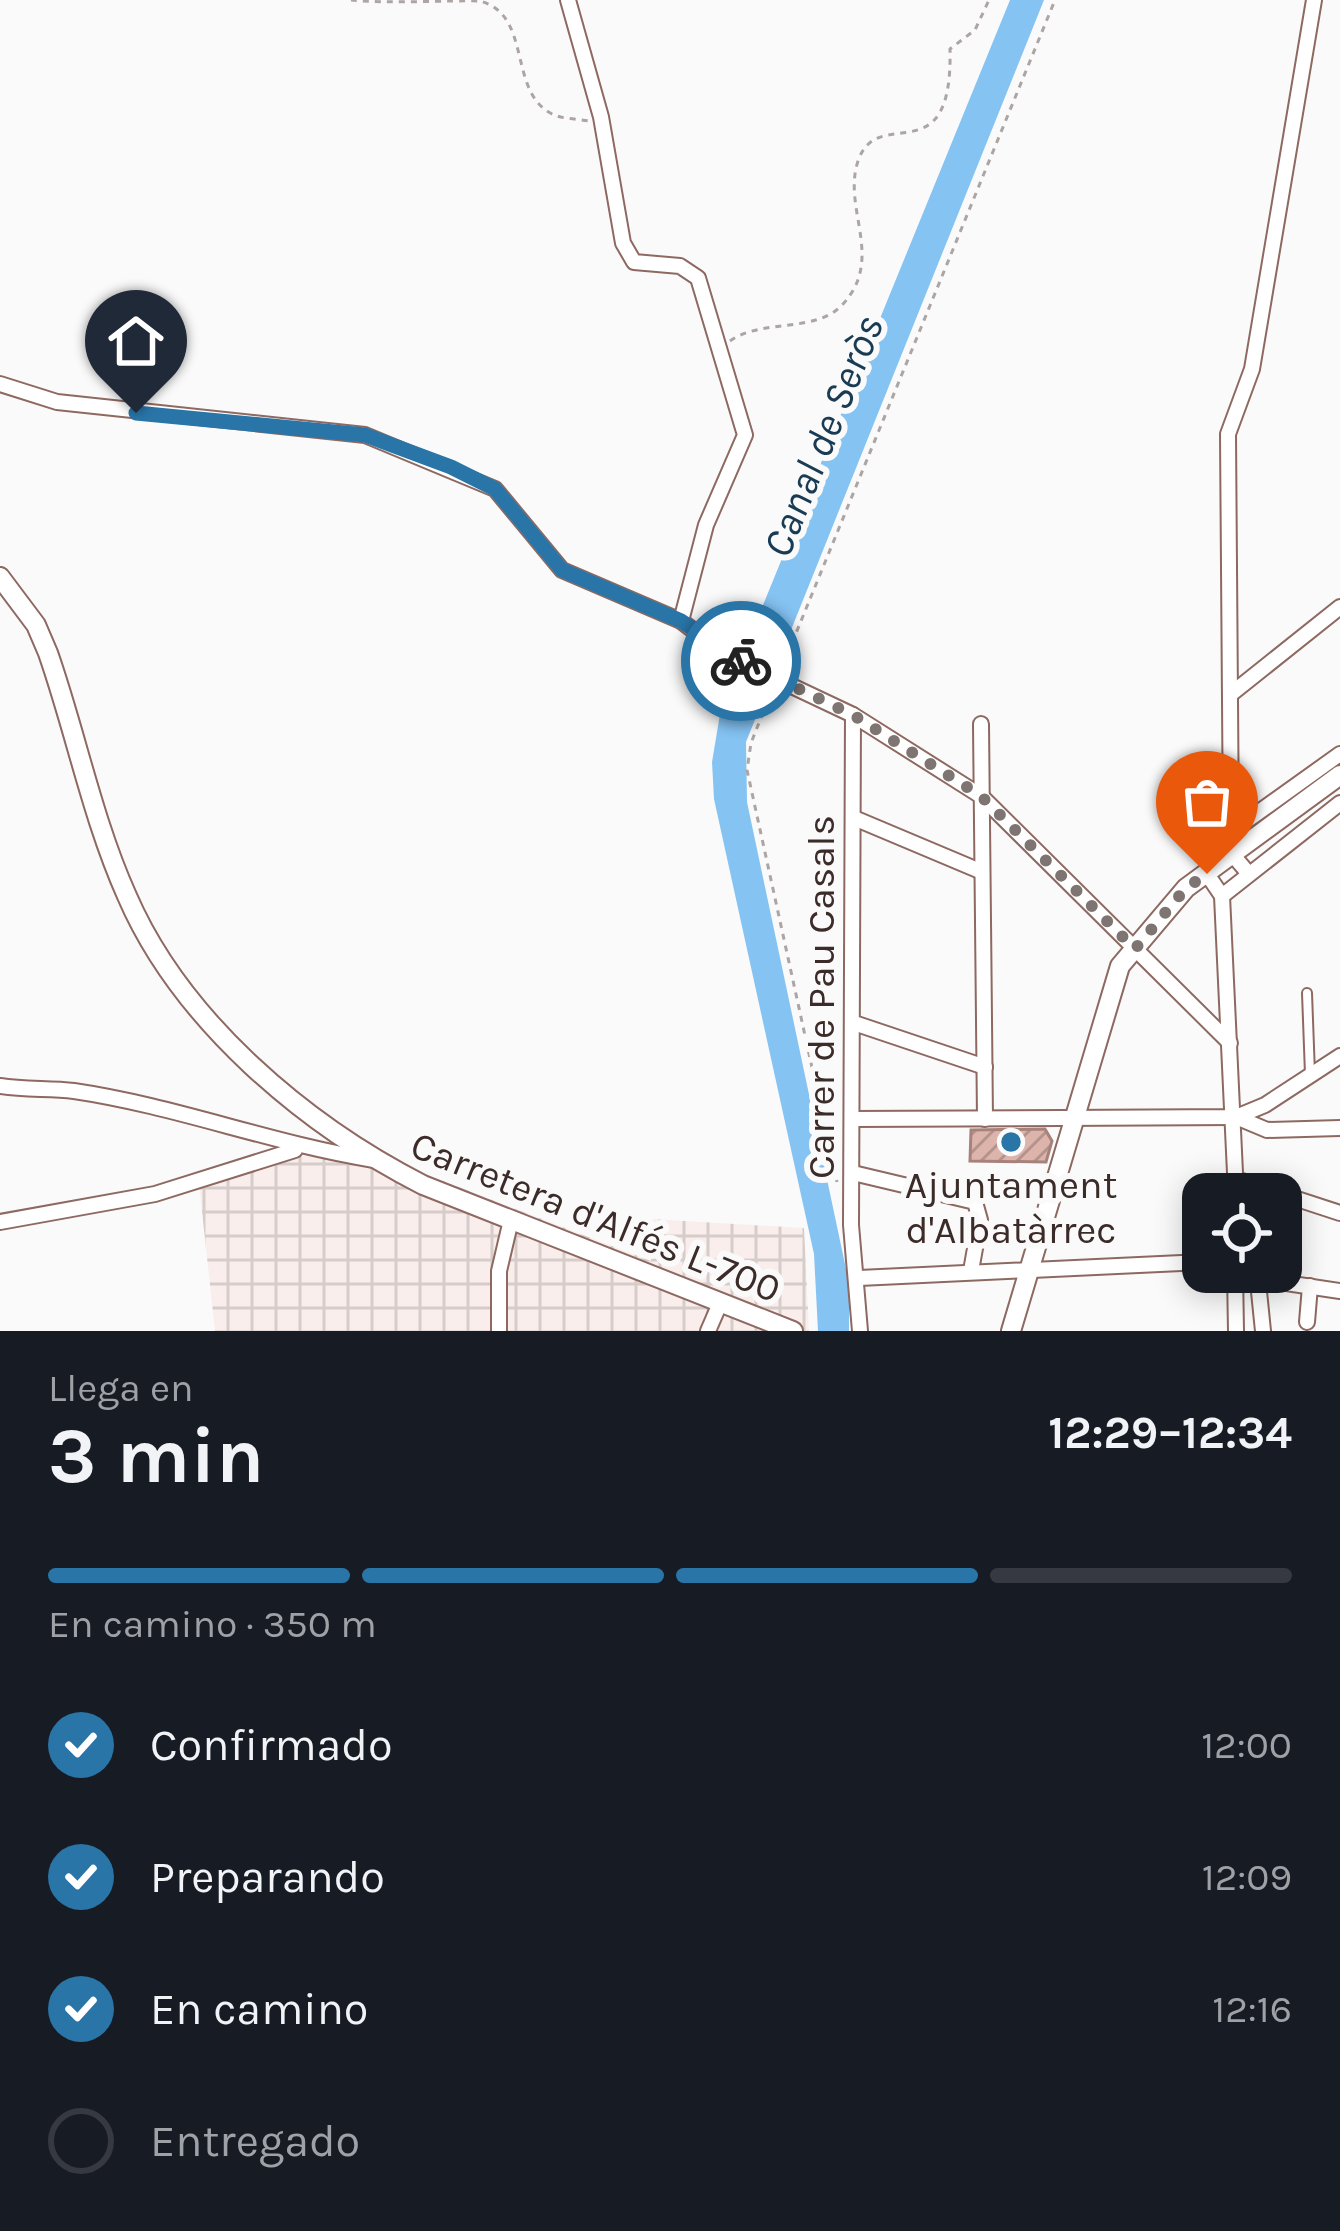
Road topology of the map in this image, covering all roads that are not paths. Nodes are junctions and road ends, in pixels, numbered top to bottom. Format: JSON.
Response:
{"nodes":[{"id":1,"x":568,"y":0,"type":"edge"},
{"id":2,"x":1314,"y":0,"type":"edge"},
{"id":3,"x":0,"y":384,"type":"edge"},
{"id":4,"x":0,"y":577,"type":"edge"},
{"id":5,"x":1340,"y":607,"type":"edge"},
{"id":6,"x":681,"y":621,"type":"junction"},
{"id":7,"x":1232,"y":694,"type":"junction"},
{"id":8,"x":853,"y":715,"type":"junction"},
{"id":9,"x":981,"y":724,"type":"dead end"},
{"id":10,"x":1336,"y":764,"type":"edge"},
{"id":11,"x":981,"y":796,"type":"junction"},
{"id":12,"x":1340,"y":803,"type":"edge"},
{"id":13,"x":854,"y":818,"type":"junction"},
{"id":14,"x":1231,"y":832,"type":"junction"},
{"id":15,"x":1232,"y":854,"type":"junction"},
{"id":16,"x":980,"y":871,"type":"junction"},
{"id":17,"x":1207,"y":874,"type":"junction"},
{"id":18,"x":1250,"y":874,"type":"junction"},
{"id":19,"x":1222,"y":896,"type":"junction"},
{"id":20,"x":1135,"y":949,"type":"junction"},
{"id":21,"x":1307,"y":993,"type":"dead end"},
{"id":22,"x":854,"y":1023,"type":"junction"},
{"id":23,"x":1230,"y":1043,"type":"junction"},
{"id":24,"x":1340,"y":1056,"type":"edge"},
{"id":25,"x":985,"y":1067,"type":"junction"},
{"id":26,"x":1310,"y":1076,"type":"junction"},
{"id":27,"x":0,"y":1086,"type":"edge"},
{"id":28,"x":1235,"y":1117,"type":"junction"},
{"id":29,"x":854,"y":1119,"type":"junction"},
{"id":30,"x":986,"y":1119,"type":"junction"},
{"id":31,"x":1070,"y":1119,"type":"junction"},
{"id":32,"x":1340,"y":1128,"type":"edge"},
{"id":33,"x":300,"y":1148,"type":"junction"},
{"id":34,"x":374,"y":1160,"type":"junction"},
{"id":35,"x":853,"y":1173,"type":"junction"},
{"id":36,"x":1236,"y":1173,"type":"edge"},
{"id":37,"x":1302,"y":1203,"type":"edge"},
{"id":38,"x":1340,"y":1213,"type":"edge"},
{"id":39,"x":511,"y":1220,"type":"junction"},
{"id":40,"x":0,"y":1222,"type":"edge"},
{"id":41,"x":1182,"y":1263,"type":"edge"},
{"id":42,"x":1029,"y":1268,"type":"junction"},
{"id":43,"x":971,"y":1271,"type":"junction"},
{"id":44,"x":859,"y":1278,"type":"junction"},
{"id":45,"x":1302,"y":1284,"type":"edge"},
{"id":46,"x":1310,"y":1286,"type":"junction"},
{"id":47,"x":1340,"y":1291,"type":"edge"},
{"id":48,"x":1235,"y":1293,"type":"edge"},
{"id":49,"x":1260,"y":1293,"type":"edge"},
{"id":50,"x":721,"y":1301,"type":"junction"},
{"id":51,"x":1306,"y":1322,"type":"dead end"},
{"id":52,"x":499,"y":1331,"type":"edge"},
{"id":53,"x":709,"y":1331,"type":"edge"},
{"id":54,"x":793,"y":1331,"type":"edge"},
{"id":55,"x":860,"y":1331,"type":"edge"},
{"id":56,"x":1011,"y":1331,"type":"edge"},
{"id":57,"x":1236,"y":1331,"type":"edge"},
{"id":58,"x":1263,"y":1331,"type":"edge"}],
"edges":[{"from":1,"to":6,"type":"street"},
{"from":2,"to":7,"type":"street"},
{"from":3,"to":6,"type":"street"},
{"from":4,"to":34,"type":"street","name":"Carretera d'Alfés L-700"},
{"from":5,"to":7,"type":"street"},
{"from":6,"to":8,"type":"street"},
{"from":7,"to":14,"type":"street"},
{"from":8,"to":11,"type":"street"},
{"from":8,"to":13,"type":"street","name":"Carrer de Pau Casals"},
{"from":9,"to":11,"type":"street"},
{"from":10,"to":14,"type":"street"},
{"from":10,"to":15,"type":"street"},
{"from":11,"to":16,"type":"street"},
{"from":11,"to":20,"type":"street"},
{"from":12,"to":18,"type":"street"},
{"from":13,"to":16,"type":"street"},
{"from":13,"to":22,"type":"street","name":"Carrer de Pau Casals"},
{"from":14,"to":15,"type":"street"},
{"from":15,"to":17,"type":"street"},
{"from":15,"to":18,"type":"street"},
{"from":16,"to":25,"type":"street"},
{"from":17,"to":19,"type":"street"},
{"from":17,"to":20,"type":"street"},
{"from":18,"to":19,"type":"street"},
{"from":19,"to":23,"type":"street"},
{"from":20,"to":23,"type":"street"},
{"from":20,"to":31,"type":"street"},
{"from":21,"to":26,"type":"lane"},
{"from":22,"to":25,"type":"street"},
{"from":22,"to":29,"type":"street","name":"Carrer de Pau Casals"},
{"from":23,"to":28,"type":"street"},
{"from":24,"to":26,"type":"street"},
{"from":25,"to":30,"type":"street"},
{"from":26,"to":28,"type":"street"},
{"from":27,"to":33,"type":"street"},
{"from":28,"to":31,"type":"street"},
{"from":28,"to":32,"type":"street"},
{"from":28,"to":36,"type":"street"},
{"from":29,"to":30,"type":"street"},
{"from":29,"to":35,"type":"street","name":"Carrer de Pau Casals"},
{"from":30,"to":31,"type":"street"},
{"from":31,"to":42,"type":"street"},
{"from":33,"to":34,"type":"street"},
{"from":33,"to":40,"type":"street"},
{"from":34,"to":39,"type":"street","name":"Carretera d'Alfés L-700"},
{"from":35,"to":43,"type":"street"},
{"from":35,"to":44,"type":"street","name":"Carrer de Pau Casals"},
{"from":37,"to":38,"type":"street"},
{"from":39,"to":50,"type":"street","name":"Carretera d'Alfés L-700"},
{"from":39,"to":52,"type":"street"},
{"from":41,"to":42,"type":"street"},
{"from":42,"to":43,"type":"street"},
{"from":42,"to":56,"type":"street"},
{"from":43,"to":44,"type":"street"},
{"from":44,"to":55,"type":"street","name":"Carrer de Pau Casals"},
{"from":45,"to":46,"type":"street"},
{"from":46,"to":47,"type":"street"},
{"from":46,"to":51,"type":"street"},
{"from":48,"to":57,"type":"street"},
{"from":49,"to":58,"type":"street"},
{"from":50,"to":53,"type":"street"},
{"from":50,"to":54,"type":"street","name":"Carretera d'Alfés L-700"}]}
